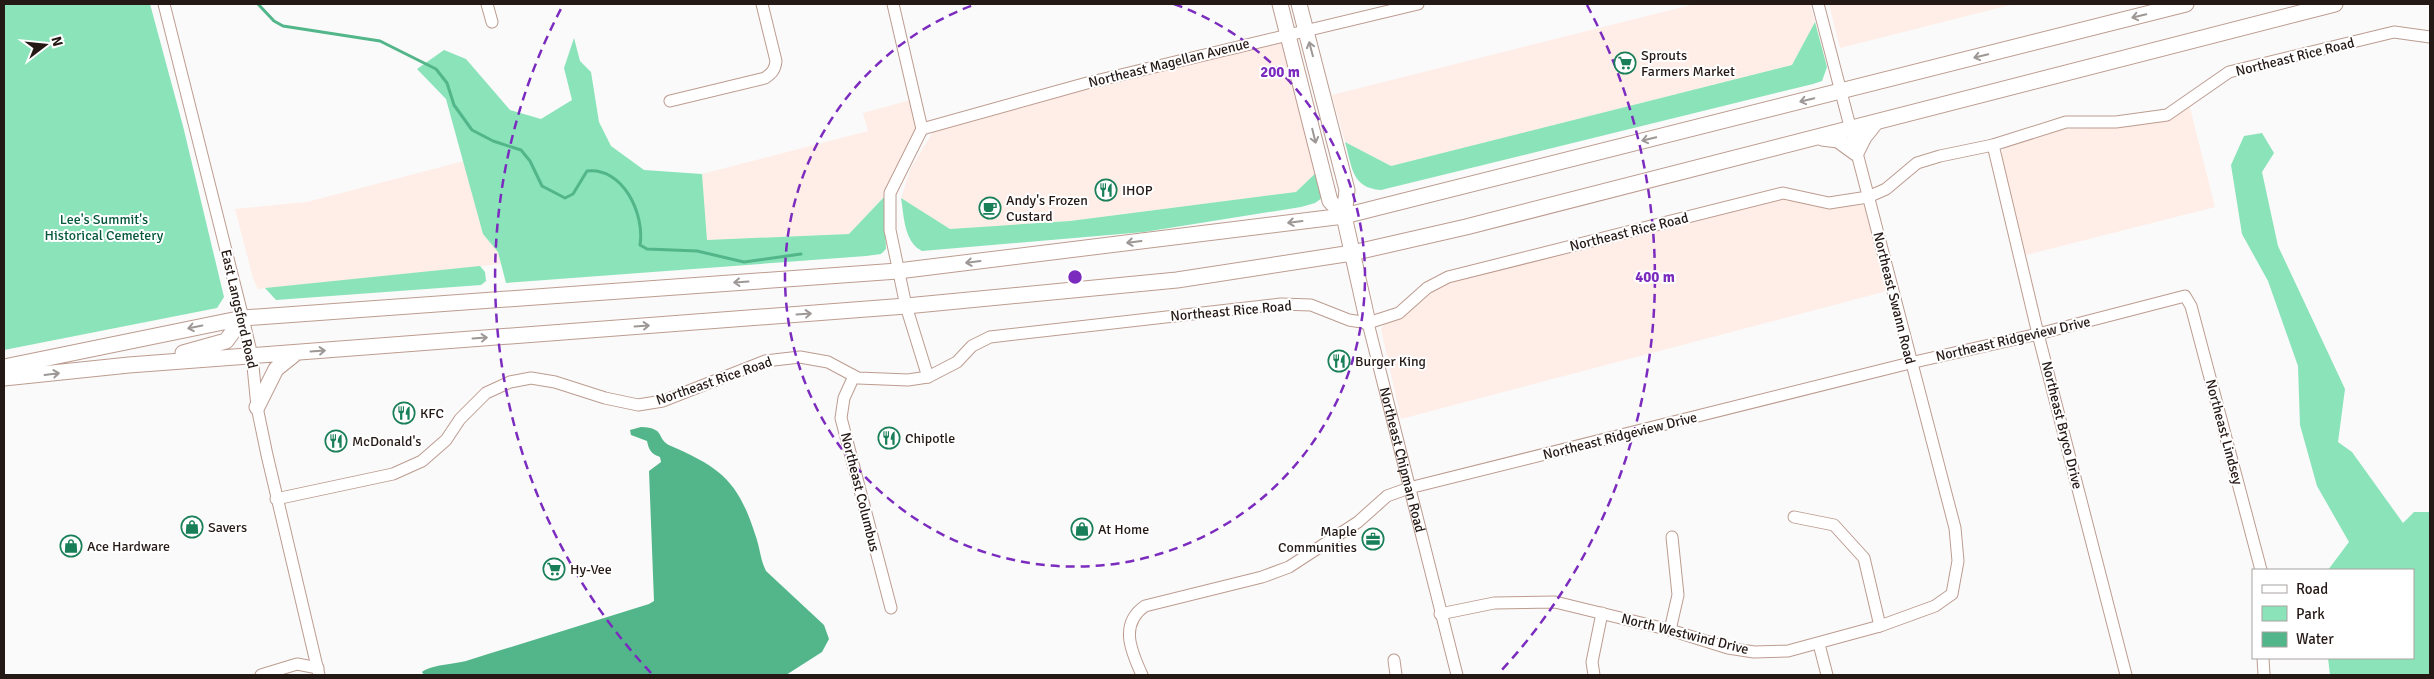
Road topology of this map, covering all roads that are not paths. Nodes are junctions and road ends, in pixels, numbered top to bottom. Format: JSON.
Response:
{"nodes":[{"id":1,"x":164,"y":4,"type":"edge"},
{"id":2,"x":488,"y":4,"type":"edge"},
{"id":3,"x":762,"y":4,"type":"edge"},
{"id":4,"x":892,"y":4,"type":"edge"},
{"id":5,"x":1280,"y":4,"type":"edge"},
{"id":6,"x":1299,"y":4,"type":"edge"},
{"id":7,"x":1418,"y":4,"type":"edge"},
{"id":8,"x":1818,"y":4,"type":"edge"},
{"id":9,"x":2186,"y":4,"type":"edge"},
{"id":10,"x":2335,"y":4,"type":"edge"},
{"id":11,"x":492,"y":22,"type":"dead end"},
{"id":12,"x":1306,"y":30,"type":"junction"},
{"id":13,"x":1288,"y":34,"type":"junction"},
{"id":14,"x":2430,"y":37,"type":"edge"},
{"id":15,"x":1840,"y":92,"type":"junction"},
{"id":16,"x":670,"y":101,"type":"dead end"},
{"id":17,"x":1326,"y":109,"type":"junction"},
{"id":18,"x":1308,"y":114,"type":"junction"},
{"id":19,"x":1876,"y":122,"type":"junction"},
{"id":20,"x":922,"y":129,"type":"junction"},
{"id":21,"x":1849,"y":129,"type":"junction"},
{"id":22,"x":1816,"y":138,"type":"junction"},
{"id":23,"x":1993,"y":146,"type":"junction"},
{"id":24,"x":1856,"y":153,"type":"junction"},
{"id":25,"x":1868,"y":197,"type":"junction"},
{"id":26,"x":1344,"y":216,"type":"junction"},
{"id":27,"x":1352,"y":253,"type":"junction"},
{"id":28,"x":898,"y":271,"type":"junction"},
{"id":29,"x":2184,"y":296,"type":"joint"},
{"id":30,"x":906,"y":306,"type":"junction"},
{"id":31,"x":243,"y":318,"type":"junction"},
{"id":32,"x":1368,"y":323,"type":"junction"},
{"id":33,"x":2038,"y":334,"type":"junction"},
{"id":34,"x":297,"y":352,"type":"junction"},
{"id":35,"x":252,"y":356,"type":"junction"},
{"id":36,"x":1910,"y":363,"type":"junction"},
{"id":37,"x":129,"y":365,"type":"junction"},
{"id":38,"x":4,"y":366,"type":"edge"},
{"id":39,"x":854,"y":376,"type":"junction"},
{"id":40,"x":928,"y":377,"type":"junction"},
{"id":41,"x":4,"y":378,"type":"edge"},
{"id":42,"x":257,"y":408,"type":"junction"},
{"id":43,"x":1409,"y":488,"type":"junction"},
{"id":44,"x":276,"y":499,"type":"junction"},
{"id":45,"x":1794,"y":517,"type":"dead end"},
{"id":46,"x":1672,"y":537,"type":"dead end"},
{"id":47,"x":2261,"y":569,"type":"edge"},
{"id":48,"x":1952,"y":594,"type":"joint"},
{"id":49,"x":891,"y":608,"type":"dead end"},
{"id":50,"x":1602,"y":613,"type":"junction"},
{"id":51,"x":1440,"y":614,"type":"junction"},
{"id":52,"x":1880,"y":626,"type":"junction"},
{"id":53,"x":1670,"y":630,"type":"junction"},
{"id":54,"x":1819,"y":644,"type":"junction"},
{"id":55,"x":2263,"y":659,"type":"edge"},
{"id":56,"x":1394,"y":660,"type":"dead end"},
{"id":57,"x":1140,"y":671,"type":"edge"},
{"id":58,"x":316,"y":673,"type":"edge"},
{"id":59,"x":260,"y":675,"type":"edge"},
{"id":60,"x":1396,"y":675,"type":"edge"},
{"id":61,"x":1457,"y":675,"type":"edge"},
{"id":62,"x":1594,"y":675,"type":"edge"},
{"id":63,"x":1827,"y":675,"type":"edge"},
{"id":64,"x":2126,"y":675,"type":"edge"},
{"id":65,"x":2264,"y":675,"type":"edge"}],
"edges":[{"from":1,"to":31,"type":"street","name":"East Langsford Road"},
{"from":2,"to":11,"type":"street"},
{"from":3,"to":16,"type":"street"},
{"from":4,"to":20,"type":"street"},
{"from":5,"to":13,"type":"main road","name":"Northeast Chipman Road"},
{"from":6,"to":12,"type":"main road","name":"Northeast Chipman Road"},
{"from":7,"to":12,"type":"street","name":"Northeast Magellan Avenue"},
{"from":8,"to":15,"type":"street","name":"Northeast Swann Road"},
{"from":9,"to":15,"type":"main road","one_way":true},
{"from":10,"to":19,"type":"main road"},
{"from":12,"to":13,"type":"street","name":"Northeast Magellan Avenue"},
{"from":17,"to":12,"type":"main road","name":"Northeast Chipman Road","one_way":true},
{"from":13,"to":18,"type":"main road","name":"Northeast Chipman Road"},
{"from":13,"to":20,"type":"street","name":"Northeast Magellan Avenue"},
{"from":14,"to":23,"type":"street","name":"Northeast Rice Road"},
{"from":15,"to":21,"type":"street","name":"Northeast Swann Road"},
{"from":15,"to":26,"type":"main road","one_way":true},
{"from":17,"to":18,"type":"main road"},
{"from":17,"to":26,"type":"main road","name":"Northeast Chipman Road"},
{"from":18,"to":26,"type":"main road","name":"Northeast Chipman Road","one_way":true},
{"from":19,"to":21,"type":"main road"},
{"from":19,"to":24,"type":"main road"},
{"from":20,"to":28,"type":"street"},
{"from":21,"to":22,"type":"main road"},
{"from":21,"to":24,"type":"street","name":"Northeast Swann Road"},
{"from":22,"to":24,"type":"main road"},
{"from":22,"to":27,"type":"main road"},
{"from":23,"to":25,"type":"street","name":"Northeast Rice Road"},
{"from":23,"to":33,"type":"street","name":"Northeast Bryco Drive"},
{"from":24,"to":25,"type":"street","name":"Northeast Swann Road"},
{"from":25,"to":32,"type":"street","name":"Northeast Rice Road"},
{"from":25,"to":36,"type":"street","name":"Northeast Swann Road"},
{"from":26,"to":27,"type":"main road","name":"Northeast Chipman Road"},
{"from":26,"to":28,"type":"main road","one_way":true},
{"from":27,"to":30,"type":"main road"},
{"from":27,"to":32,"type":"main road","name":"Northeast Chipman Road"},
{"from":28,"to":30,"type":"street"},
{"from":28,"to":31,"type":"main road","one_way":true},
{"from":29,"to":33,"type":"street","name":"Northeast Ridgeview Drive"},
{"from":29,"to":47,"type":"street","name":"Northeast Lindsey"},
{"from":34,"to":30,"type":"main road","one_way":true},
{"from":30,"to":40,"type":"street"},
{"from":31,"to":35,"type":"street","name":"East Langsford Road"},
{"from":31,"to":37,"type":"main road"},
{"from":31,"to":38,"type":"main road","one_way":true},
{"from":32,"to":40,"type":"street","name":"Northeast Rice Road"},
{"from":32,"to":43,"type":"street","name":"Northeast Chipman Road"},
{"from":33,"to":36,"type":"street","name":"Northeast Ridgeview Drive"},
{"from":33,"to":64,"type":"street","name":"Northeast Bryco Drive"},
{"from":34,"to":35,"type":"main road"},
{"from":34,"to":42,"type":"main road"},
{"from":35,"to":37,"type":"main road"},
{"from":35,"to":42,"type":"street","name":"East Langsford Road"},
{"from":36,"to":43,"type":"street","name":"Northeast Ridgeview Drive"},
{"from":36,"to":48,"type":"street","name":"Northeast Swann Road"},
{"from":41,"to":37,"type":"main road","one_way":true},
{"from":39,"to":40,"type":"street","name":"Northeast Rice Road"},
{"from":39,"to":44,"type":"street","name":"Northeast Rice Road"},
{"from":39,"to":49,"type":"street","name":"Northeast Columbus"},
{"from":42,"to":44,"type":"street","name":"East Langsford Road"},
{"from":43,"to":51,"type":"street","name":"Northeast Chipman Road"},
{"from":43,"to":57,"type":"street","name":"Northeast Ridgeview Drive"},
{"from":44,"to":58,"type":"street","name":"East Langsford Road"},
{"from":45,"to":52,"type":"street"},
{"from":46,"to":53,"type":"street"},
{"from":48,"to":52,"type":"street","name":"North Westwind Drive"},
{"from":50,"to":51,"type":"street","name":"North Westwind Drive"},
{"from":50,"to":53,"type":"street","name":"North Westwind Drive"},
{"from":50,"to":62,"type":"street"},
{"from":51,"to":61,"type":"street","name":"Northeast Chipman Road"},
{"from":52,"to":54,"type":"street","name":"North Westwind Drive"},
{"from":53,"to":54,"type":"street","name":"North Westwind Drive"},
{"from":54,"to":63,"type":"street"},
{"from":55,"to":65,"type":"street"},
{"from":56,"to":60,"type":"street"},
{"from":58,"to":59,"type":"street"}]}
